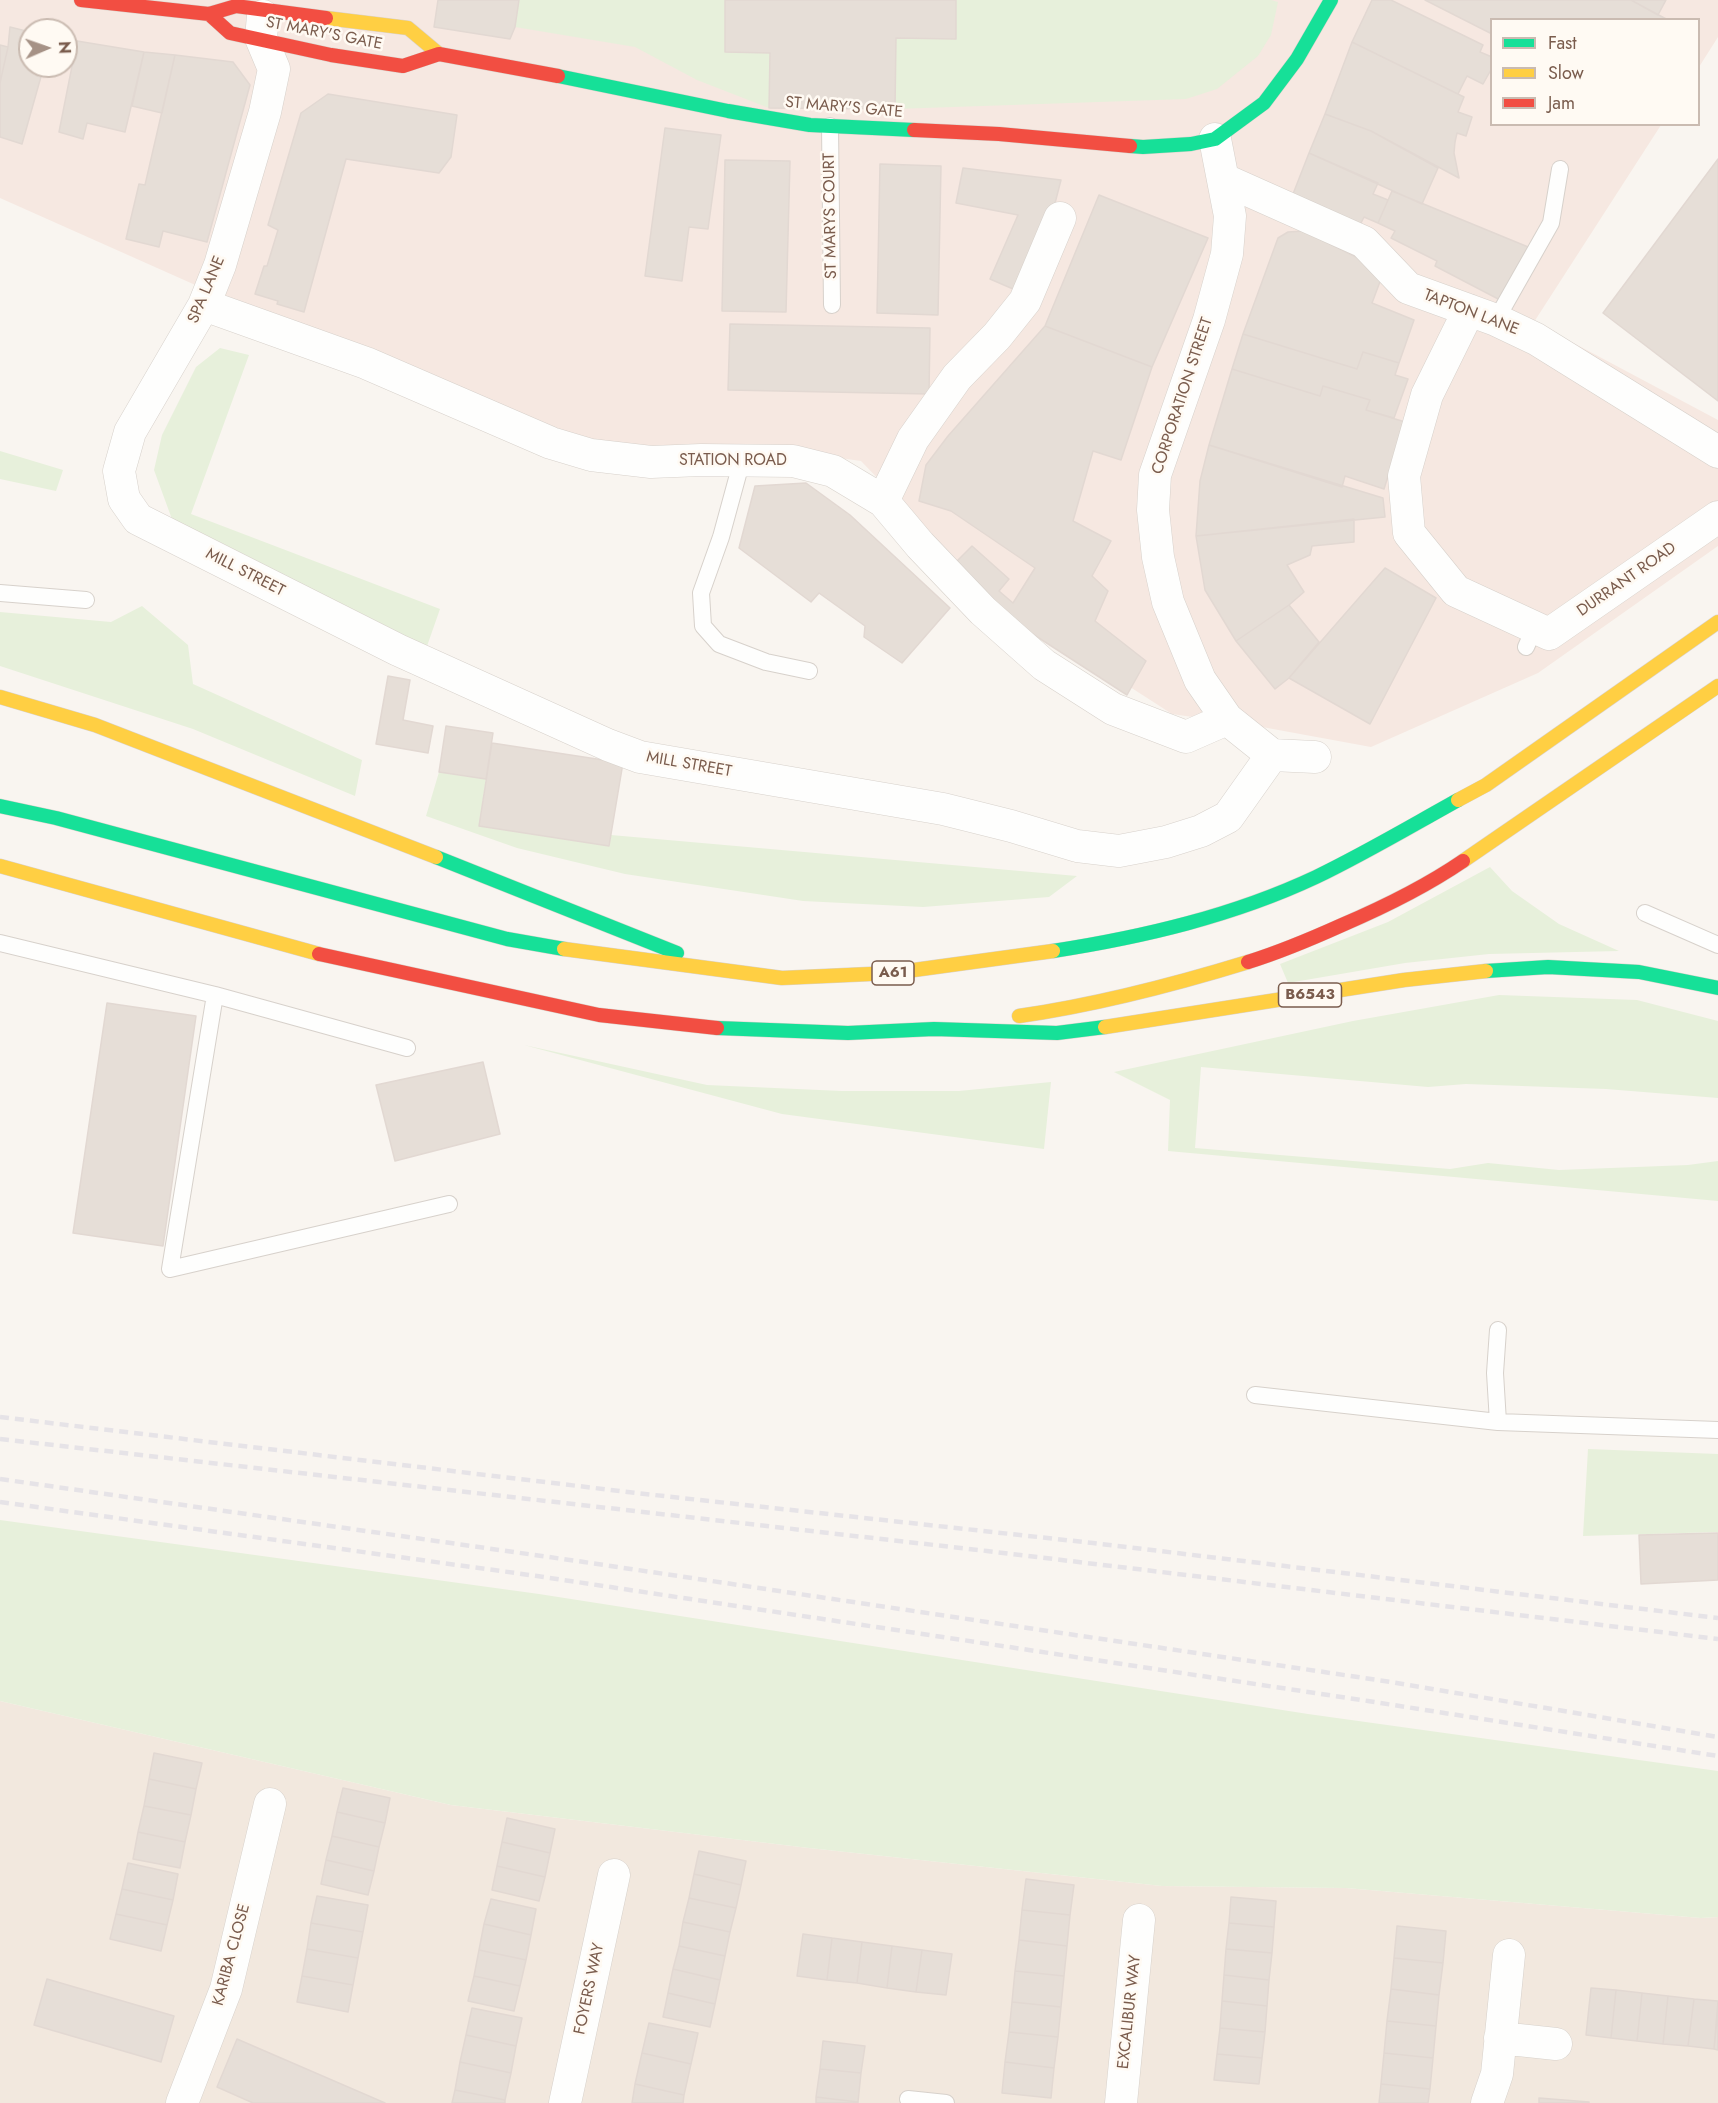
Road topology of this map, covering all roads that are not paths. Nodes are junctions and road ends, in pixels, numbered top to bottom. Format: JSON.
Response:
{"nodes":[{"id":1,"x":81,"y":0,"type":"edge"},
{"id":2,"x":1321,"y":7,"type":"edge"},
{"id":3,"x":306,"y":8,"type":"edge"},
{"id":4,"x":209,"y":14,"type":"junction"},
{"id":5,"x":264,"y":16,"type":"edge"},
{"id":6,"x":299,"y":47,"type":"junction"},
{"id":7,"x":439,"y":54,"type":"junction"},
{"id":8,"x":274,"y":69,"type":"junction"},
{"id":9,"x":830,"y":126,"type":"junction"},
{"id":10,"x":1215,"y":139,"type":"junction"},
{"id":11,"x":1560,"y":169,"type":"dead end"},
{"id":12,"x":1225,"y":180,"type":"junction"},
{"id":13,"x":1060,"y":218,"type":"dead end"},
{"id":14,"x":204,"y":305,"type":"junction"},
{"id":15,"x":832,"y":305,"type":"dead end"},
{"id":16,"x":1483,"y":315,"type":"junction"},
{"id":17,"x":1718,"y":452,"type":"edge"},
{"id":18,"x":742,"y":460,"type":"junction"},
{"id":19,"x":124,"y":499,"type":"joint"},
{"id":20,"x":883,"y":501,"type":"junction"},
{"id":21,"x":1718,"y":517,"type":"edge"},
{"id":22,"x":0,"y":593,"type":"edge"},
{"id":23,"x":86,"y":600,"type":"dead end"},
{"id":24,"x":1718,"y":622,"type":"edge"},
{"id":25,"x":809,"y":671,"type":"dead end"},
{"id":26,"x":1718,"y":686,"type":"edge"},
{"id":27,"x":0,"y":697,"type":"edge"},
{"id":28,"x":1227,"y":719,"type":"junction"},
{"id":29,"x":1272,"y":755,"type":"junction"},
{"id":30,"x":1315,"y":757,"type":"dead end"},
{"id":31,"x":0,"y":807,"type":"edge"},
{"id":32,"x":0,"y":866,"type":"edge"},
{"id":33,"x":1645,"y":913,"type":"dead end"},
{"id":34,"x":0,"y":943,"type":"edge"},
{"id":35,"x":1718,"y":945,"type":"edge"},
{"id":36,"x":718,"y":970,"type":"junction"},
{"id":37,"x":1718,"y":988,"type":"edge"},
{"id":38,"x":214,"y":995,"type":"junction"},
{"id":39,"x":934,"y":1029,"type":"junction"},
{"id":40,"x":407,"y":1048,"type":"dead end"},
{"id":41,"x":449,"y":1204,"type":"dead end"},
{"id":42,"x":1498,"y":1330,"type":"dead end"},
{"id":43,"x":1255,"y":1395,"type":"dead end"},
{"id":44,"x":1498,"y":1422,"type":"junction"},
{"id":45,"x":1718,"y":1430,"type":"edge"},
{"id":46,"x":270,"y":1804,"type":"dead end"},
{"id":47,"x":614,"y":1875,"type":"dead end"},
{"id":48,"x":1139,"y":1920,"type":"dead end"},
{"id":49,"x":1509,"y":1955,"type":"dead end"},
{"id":50,"x":1500,"y":2037,"type":"junction"},
{"id":51,"x":1556,"y":2044,"type":"dead end"},
{"id":52,"x":908,"y":2099,"type":"dead end"},
{"id":53,"x":182,"y":2103,"type":"edge"},
{"id":54,"x":565,"y":2103,"type":"edge"},
{"id":55,"x":946,"y":2103,"type":"edge"},
{"id":56,"x":1120,"y":2103,"type":"edge"},
{"id":57,"x":1487,"y":2103,"type":"edge"}],
"edges":[{"from":1,"to":4,"type":"main road","name":"ST MARY'S GATE"},
{"from":2,"to":10,"type":"main road"},
{"from":3,"to":5,"type":"main road","name":"ST MARY'S GATE"},
{"from":3,"to":6,"type":"street"},
{"from":3,"to":7,"type":"main road","name":"ST MARY'S GATE"},
{"from":4,"to":5,"type":"main road","name":"ST MARY'S GATE"},
{"from":4,"to":5,"type":"main road","name":"ST MARY'S GATE"},
{"from":5,"to":6,"type":"main road","name":"ST MARY'S GATE"},
{"from":5,"to":8,"type":"street"},
{"from":6,"to":7,"type":"main road","name":"ST MARY'S GATE"},
{"from":6,"to":8,"type":"street"},
{"from":7,"to":9,"type":"main road","name":"ST MARY'S GATE"},
{"from":8,"to":14,"type":"street","name":"SPA LANE"},
{"from":9,"to":10,"type":"main road","name":"ST MARY'S GATE"},
{"from":9,"to":15,"type":"lane","name":"ST MARYS COURT"},
{"from":10,"to":12,"type":"street","name":"CORPORATION STREET"},
{"from":11,"to":16,"type":"lane"},
{"from":12,"to":16,"type":"street","name":"TAPTON LANE"},
{"from":12,"to":28,"type":"street","name":"CORPORATION STREET"},
{"from":13,"to":20,"type":"street"},
{"from":14,"to":18,"type":"street","name":"STATION ROAD"},
{"from":14,"to":19,"type":"street","name":"SPA LANE"},
{"from":16,"to":17,"type":"street","name":"TAPTON LANE"},
{"from":16,"to":21,"type":"street","name":"DURRANT ROAD"},
{"from":18,"to":20,"type":"street","name":"STATION ROAD"},
{"from":18,"to":25,"type":"lane"},
{"from":19,"to":29,"type":"street","name":"MILL STREET"},
{"from":20,"to":28,"type":"street","name":"STATION ROAD"},
{"from":22,"to":23,"type":"lane"},
{"from":24,"to":36,"type":"main road","number":"A61"},
{"from":26,"to":39,"type":"main road"},
{"from":27,"to":36,"type":"main road"},
{"from":28,"to":29,"type":"street","name":"CORPORATION STREET"},
{"from":29,"to":30,"type":"street"},
{"from":31,"to":36,"type":"main road","number":"A61"},
{"from":32,"to":39,"type":"main road"},
{"from":33,"to":35,"type":"lane"},
{"from":34,"to":38,"type":"lane"},
{"from":37,"to":39,"type":"main road","number":"B6543"},
{"from":38,"to":40,"type":"lane"},
{"from":38,"to":41,"type":"lane"},
{"from":42,"to":44,"type":"lane"},
{"from":43,"to":44,"type":"lane"},
{"from":44,"to":45,"type":"lane"},
{"from":46,"to":53,"type":"street","name":"KARIBA CLOSE"},
{"from":47,"to":54,"type":"street","name":"FOYERS WAY"},
{"from":48,"to":56,"type":"street","name":"EXCALIBUR WAY"},
{"from":49,"to":50,"type":"street"},
{"from":50,"to":51,"type":"street"},
{"from":50,"to":57,"type":"street"},
{"from":52,"to":55,"type":"lane"}]}
